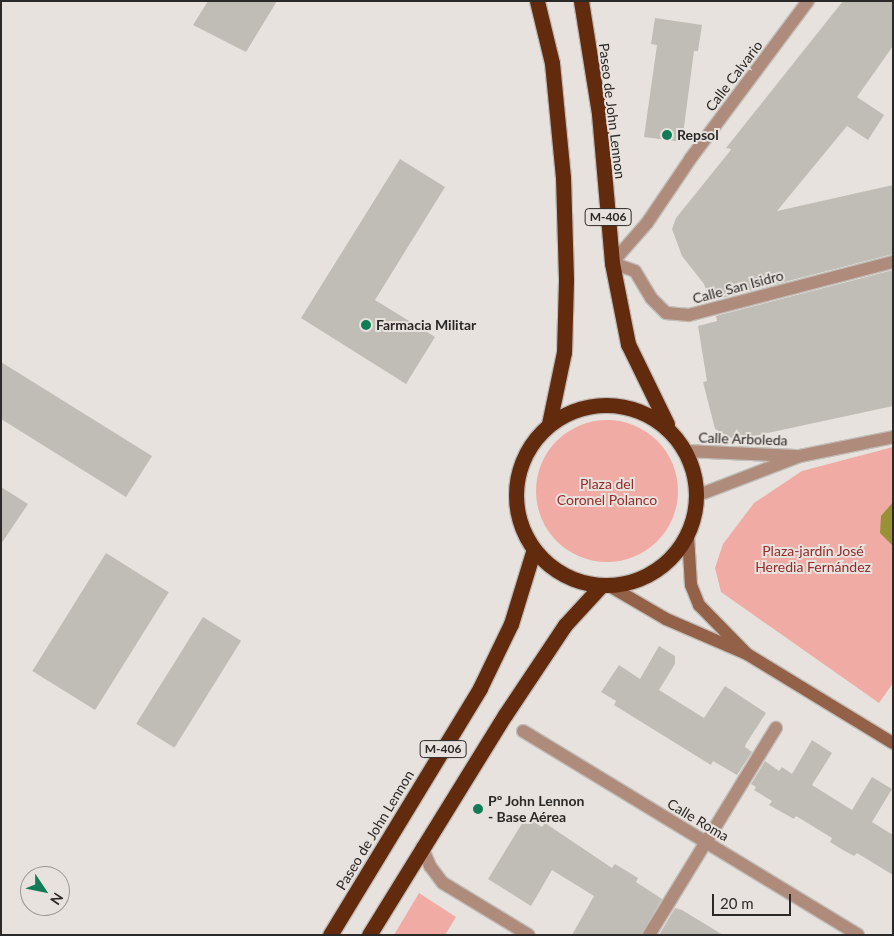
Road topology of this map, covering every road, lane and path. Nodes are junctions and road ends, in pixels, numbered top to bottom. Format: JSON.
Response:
{"nodes":[{"id":1,"x":537,"y":1,"type":"edge"},
{"id":2,"x":581,"y":1,"type":"edge"},
{"id":3,"x":808,"y":1,"type":"edge"},
{"id":4,"x":893,"y":262,"type":"edge"},
{"id":5,"x":612,"y":263,"type":"junction"},
{"id":6,"x":549,"y":424,"type":"junction"},
{"id":7,"x":667,"y":424,"type":"junction"},
{"id":8,"x":893,"y":437,"type":"edge"},
{"id":9,"x":686,"y":451,"type":"junction"},
{"id":10,"x":800,"y":456,"type":"junction"},
{"id":11,"x":696,"y":496,"type":"junction"},
{"id":12,"x":688,"y":536,"type":"junction"},
{"id":13,"x":533,"y":552,"type":"junction"},
{"id":14,"x":606,"y":587,"type":"junction"},
{"id":15,"x":747,"y":654,"type":"junction"},
{"id":16,"x":776,"y":728,"type":"dead end"},
{"id":17,"x":523,"y":731,"type":"dead end"},
{"id":18,"x":893,"y":743,"type":"edge"},
{"id":19,"x":706,"y":842,"type":"junction"},
{"id":20,"x":422,"y":847,"type":"junction"},
{"id":21,"x":330,"y":935,"type":"edge"},
{"id":22,"x":369,"y":935,"type":"edge"},
{"id":23,"x":529,"y":935,"type":"edge"},
{"id":24,"x":649,"y":935,"type":"edge"},
{"id":25,"x":858,"y":935,"type":"edge"}],
"edges":[{"from":1,"to":6,"type":"highway","number":"M-406"},
{"from":2,"to":5,"type":"highway","name":"Paseo de John Lennon","number":"M-406"},
{"from":3,"to":5,"type":"street","name":"Calle Calvario"},
{"from":4,"to":5,"type":"street","name":"Calle San Isidro"},
{"from":5,"to":7,"type":"highway","name":"Paseo de John Lennon","number":"M-406"},
{"from":6,"to":7,"type":"highway","number":"M-406"},
{"from":6,"to":13,"type":"highway","number":"M-406"},
{"from":7,"to":9,"type":"highway","number":"M-406"},
{"from":8,"to":10,"type":"street","name":"Calle Arboleda"},
{"from":9,"to":10,"type":"street","name":"Calle Arboleda"},
{"from":9,"to":11,"type":"highway","number":"M-406"},
{"from":10,"to":11,"type":"street","name":"Calle Arboleda"},
{"from":11,"to":12,"type":"highway","number":"M-406"},
{"from":12,"to":14,"type":"highway","number":"M-406"},
{"from":12,"to":15,"type":"street"},
{"from":13,"to":14,"type":"highway","number":"M-406"},
{"from":13,"to":21,"type":"highway","name":"Paseo de John Lennon","number":"M-406"},
{"from":14,"to":15,"type":"street"},
{"from":14,"to":20,"type":"highway","number":"M-406"},
{"from":15,"to":18,"type":"street"},
{"from":16,"to":19,"type":"street"},
{"from":17,"to":19,"type":"street","name":"Calle Roma"},
{"from":19,"to":24,"type":"street"},
{"from":19,"to":25,"type":"street","name":"Calle Roma"},
{"from":20,"to":22,"type":"highway","number":"M-406"},
{"from":20,"to":23,"type":"street"}]}
